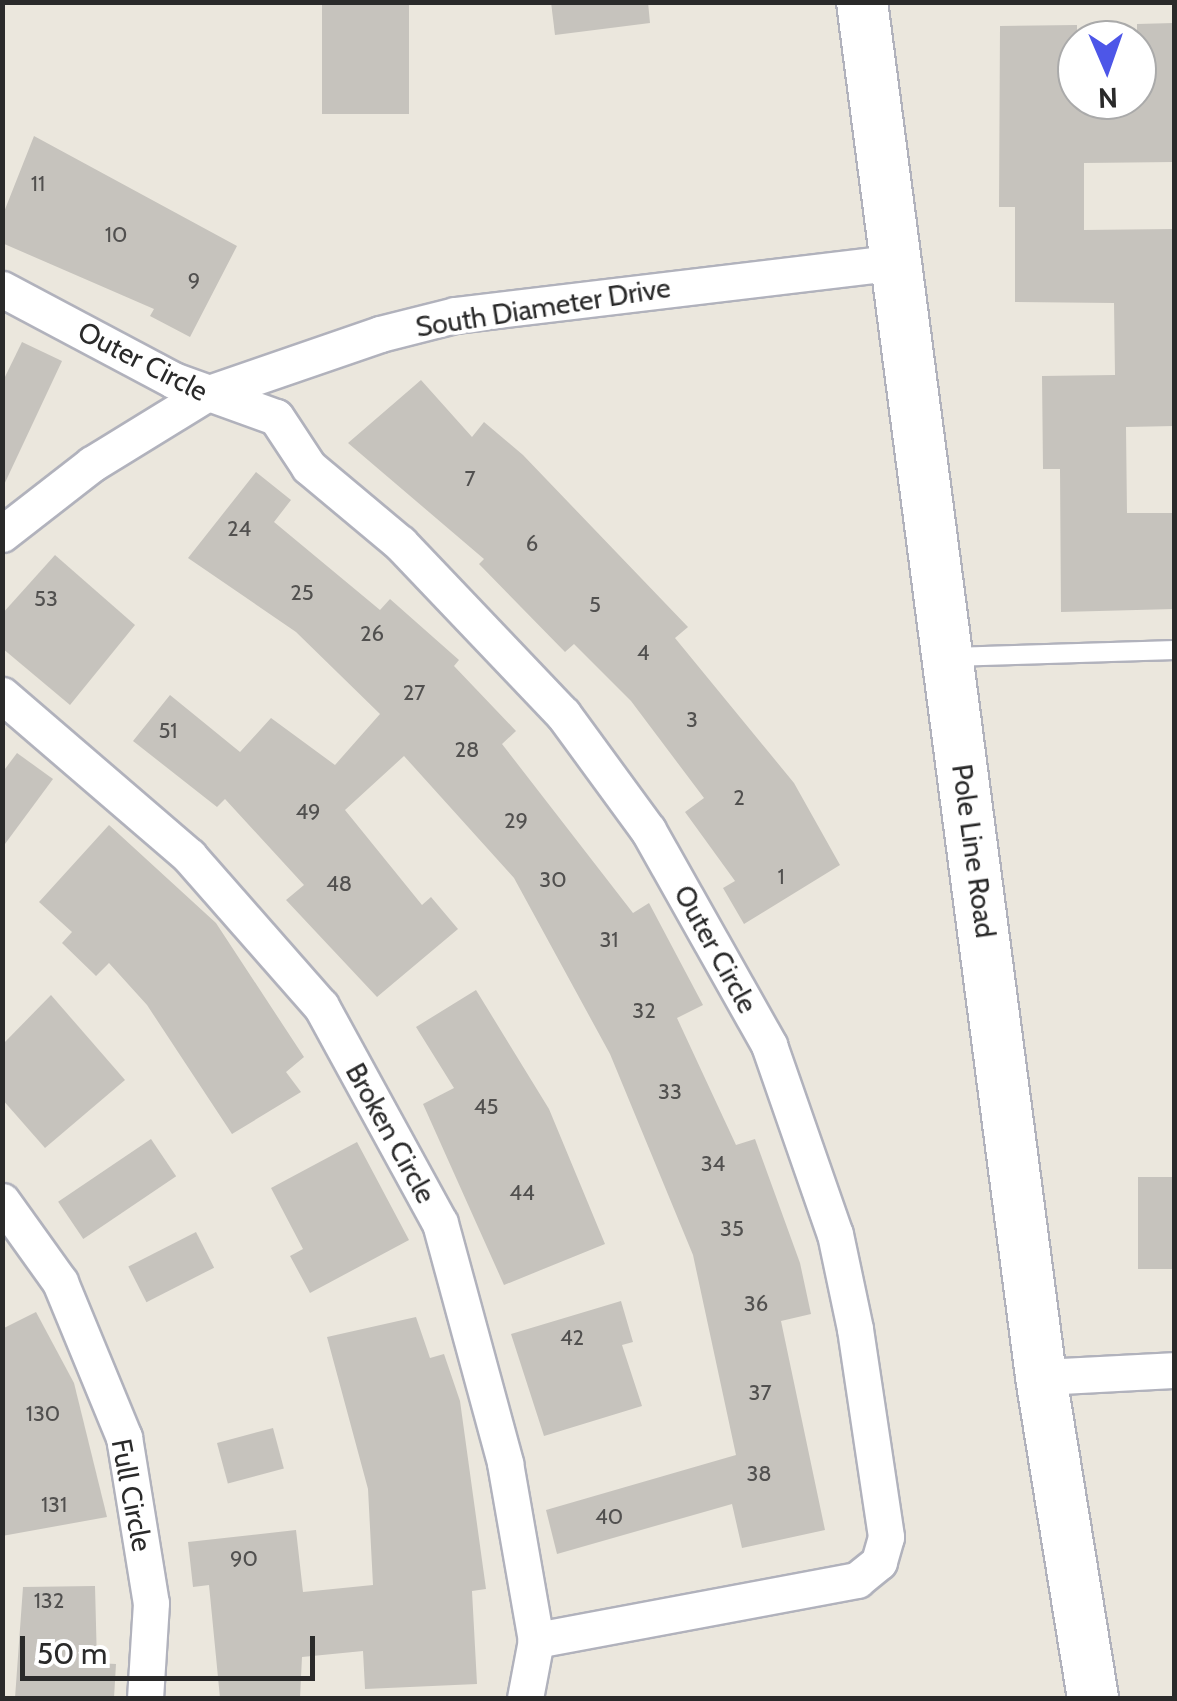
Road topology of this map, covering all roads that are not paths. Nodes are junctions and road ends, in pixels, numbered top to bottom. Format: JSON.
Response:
{"nodes":[{"id":1,"x":862,"y":2,"type":"edge"},
{"id":2,"x":897,"y":262,"type":"junction"},
{"id":3,"x":2,"y":288,"type":"edge"},
{"id":4,"x":206,"y":394,"type":"junction"},
{"id":5,"x":2,"y":534,"type":"edge"},
{"id":6,"x":1174,"y":650,"type":"edge"},
{"id":7,"x":947,"y":657,"type":"junction"},
{"id":8,"x":2,"y":695,"type":"edge"},
{"id":9,"x":2,"y":1201,"type":"edge"},
{"id":10,"x":1174,"y":1370,"type":"edge"},
{"id":11,"x":1041,"y":1376,"type":"junction"},
{"id":12,"x":536,"y":1640,"type":"junction"},
{"id":13,"x":145,"y":1698,"type":"edge"},
{"id":14,"x":525,"y":1698,"type":"edge"},
{"id":15,"x":1093,"y":1698,"type":"edge"}],
"edges":[{"from":1,"to":2,"type":"main road","name":"Pole Line Road"},
{"from":2,"to":4,"type":"street","name":"South Diameter Drive"},
{"from":2,"to":7,"type":"main road","name":"Pole Line Road"},
{"from":3,"to":4,"type":"street","name":"Outer Circle"},
{"from":4,"to":5,"type":"street","name":"South Diameter Drive"},
{"from":4,"to":12,"type":"street","name":"Outer Circle"},
{"from":6,"to":7,"type":"lane"},
{"from":7,"to":11,"type":"main road","name":"Pole Line Road"},
{"from":8,"to":12,"type":"street","name":"Broken Circle"},
{"from":9,"to":13,"type":"street","name":"Full Circle"},
{"from":10,"to":11,"type":"street"},
{"from":11,"to":15,"type":"main road","name":"Pole Line Road"},
{"from":12,"to":14,"type":"street","name":"Broken Circle"}]}
